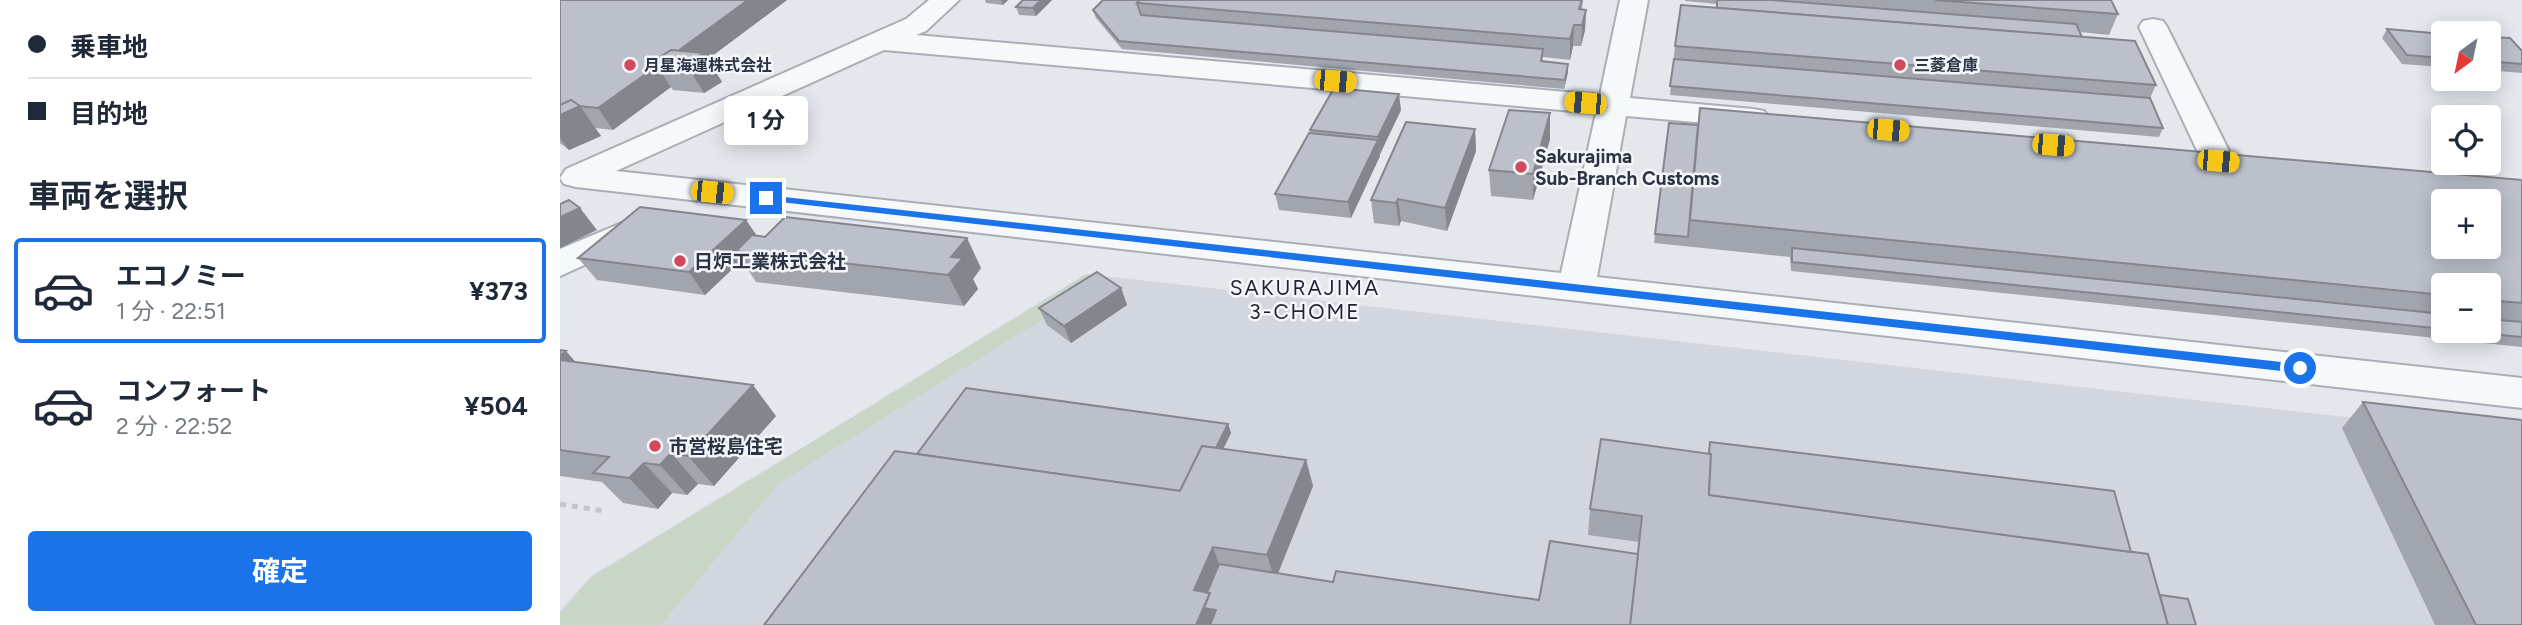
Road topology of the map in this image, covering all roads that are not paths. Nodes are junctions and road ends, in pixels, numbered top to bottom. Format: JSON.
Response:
{"nodes":[{"id":1,"x":946,"y":0,"type":"edge"},
{"id":2,"x":1634,"y":0,"type":"edge"},
{"id":3,"x":2153,"y":27,"type":"dead end"},
{"id":4,"x":883,"y":41,"type":"junction"},
{"id":5,"x":1613,"y":105,"type":"junction"},
{"id":6,"x":1778,"y":120,"type":"edge"},
{"id":7,"x":2218,"y":161,"type":"edge"},
{"id":8,"x":568,"y":180,"type":"edge"},
{"id":9,"x":712,"y":192,"type":"junction"},
{"id":10,"x":560,"y":264,"type":"edge"},
{"id":11,"x":1576,"y":289,"type":"junction"},
{"id":12,"x":2522,"y":393,"type":"edge"}],
"edges":[{"from":1,"to":4,"type":"street"},
{"from":2,"to":5,"type":"street"},
{"from":3,"to":7,"type":"street"},
{"from":4,"to":5,"type":"street"},
{"from":4,"to":8,"type":"street"},
{"from":5,"to":6,"type":"street"},
{"from":5,"to":11,"type":"street"},
{"from":8,"to":9,"type":"street"},
{"from":9,"to":10,"type":"street"},
{"from":9,"to":11,"type":"street"},
{"from":11,"to":12,"type":"street"}]}
